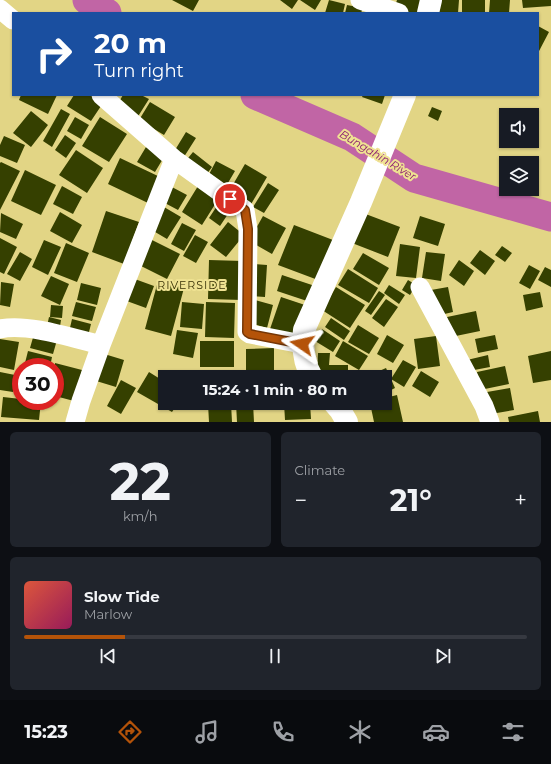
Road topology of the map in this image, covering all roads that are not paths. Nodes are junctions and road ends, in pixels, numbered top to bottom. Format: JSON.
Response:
{"nodes":[{"id":1,"x":360,"y":0,"type":"edge"},
{"id":2,"x":431,"y":0,"type":"edge"},
{"id":3,"x":0,"y":9,"type":"edge"},
{"id":4,"x":395,"y":12,"type":"edge"},
{"id":5,"x":428,"y":12,"type":"edge"},
{"id":6,"x":12,"y":19,"type":"edge"},
{"id":7,"x":102,"y":96,"type":"edge"},
{"id":8,"x":402,"y":103,"type":"edge"},
{"id":9,"x":174,"y":159,"type":"junction"},
{"id":10,"x":420,"y":287,"type":"dead end"},
{"id":11,"x":0,"y":330,"type":"edge"},
{"id":12,"x":302,"y":344,"type":"junction"},
{"id":13,"x":101,"y":345,"type":"junction"},
{"id":14,"x":308,"y":370,"type":"edge"},
{"id":15,"x":340,"y":410,"type":"edge"},
{"id":16,"x":75,"y":422,"type":"edge"},
{"id":17,"x":347,"y":422,"type":"edge"},
{"id":18,"x":490,"y":422,"type":"edge"}],
"edges":[{"from":1,"to":4,"type":"street"},
{"from":2,"to":5,"type":"street"},
{"from":3,"to":6,"type":"street"},
{"from":7,"to":9,"type":"street"},
{"from":8,"to":12,"type":"street"},
{"from":9,"to":12,"type":"street"},
{"from":9,"to":13,"type":"street"},
{"from":10,"to":18,"type":"street"},
{"from":11,"to":13,"type":"street"},
{"from":12,"to":14,"type":"street"},
{"from":13,"to":16,"type":"street"},
{"from":15,"to":17,"type":"street"}]}
